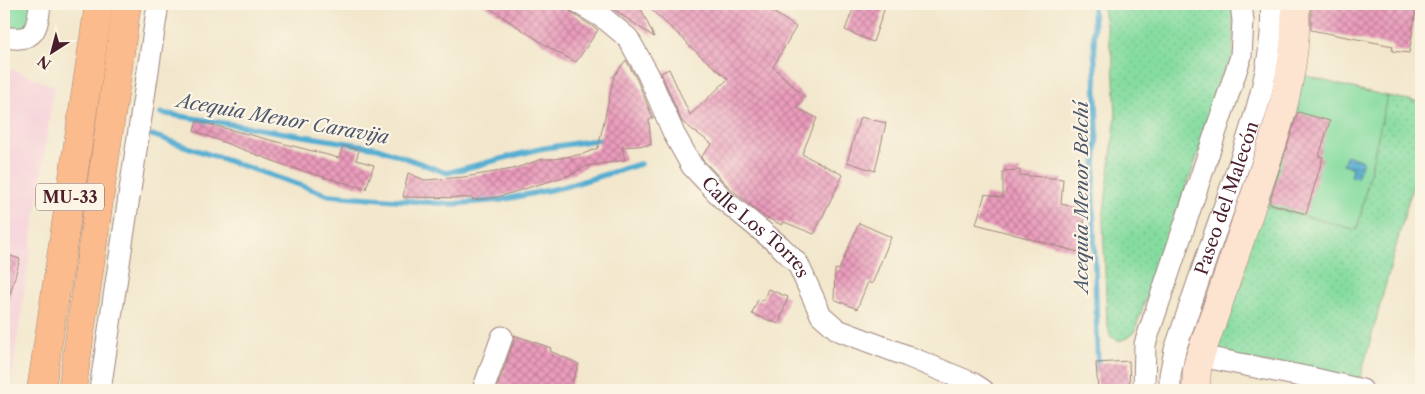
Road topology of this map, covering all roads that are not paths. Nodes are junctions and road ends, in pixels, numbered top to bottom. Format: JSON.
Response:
{"nodes":[{"id":1,"x":40,"y":4,"type":"edge"},
{"id":2,"x":99,"y":4,"type":"edge"},
{"id":3,"x":127,"y":4,"type":"edge"},
{"id":4,"x":158,"y":4,"type":"edge"},
{"id":5,"x":580,"y":4,"type":"edge"},
{"id":6,"x":1241,"y":4,"type":"edge"},
{"id":7,"x":1271,"y":4,"type":"edge"},
{"id":8,"x":1295,"y":4,"type":"edge"},
{"id":9,"x":4,"y":38,"type":"edge"},
{"id":10,"x":502,"y":337,"type":"dead end"},
{"id":11,"x":1200,"y":356,"type":"junction"},
{"id":12,"x":41,"y":390,"type":"edge"},
{"id":13,"x":72,"y":390,"type":"edge"},
{"id":14,"x":100,"y":390,"type":"edge"},
{"id":15,"x":483,"y":390,"type":"edge"},
{"id":16,"x":983,"y":390,"type":"edge"},
{"id":17,"x":1144,"y":390,"type":"edge"},
{"id":18,"x":1170,"y":390,"type":"edge"},
{"id":19,"x":1196,"y":390,"type":"edge"},
{"id":20,"x":1362,"y":390,"type":"edge"}],
"edges":[{"from":1,"to":9,"type":"street"},
{"from":2,"to":12,"type":"highway","number":"MU-33"},
{"from":3,"to":13,"type":"highway","number":"MU-33"},
{"from":4,"to":14,"type":"street"},
{"from":5,"to":16,"type":"street","name":"Calle Los Torres"},
{"from":6,"to":17,"type":"street"},
{"from":7,"to":18,"type":"street","name":"Paseo del Malecón"},
{"from":8,"to":11,"type":"street"},
{"from":10,"to":15,"type":"street"},
{"from":11,"to":19,"type":"street"},
{"from":11,"to":20,"type":"street"}]}
